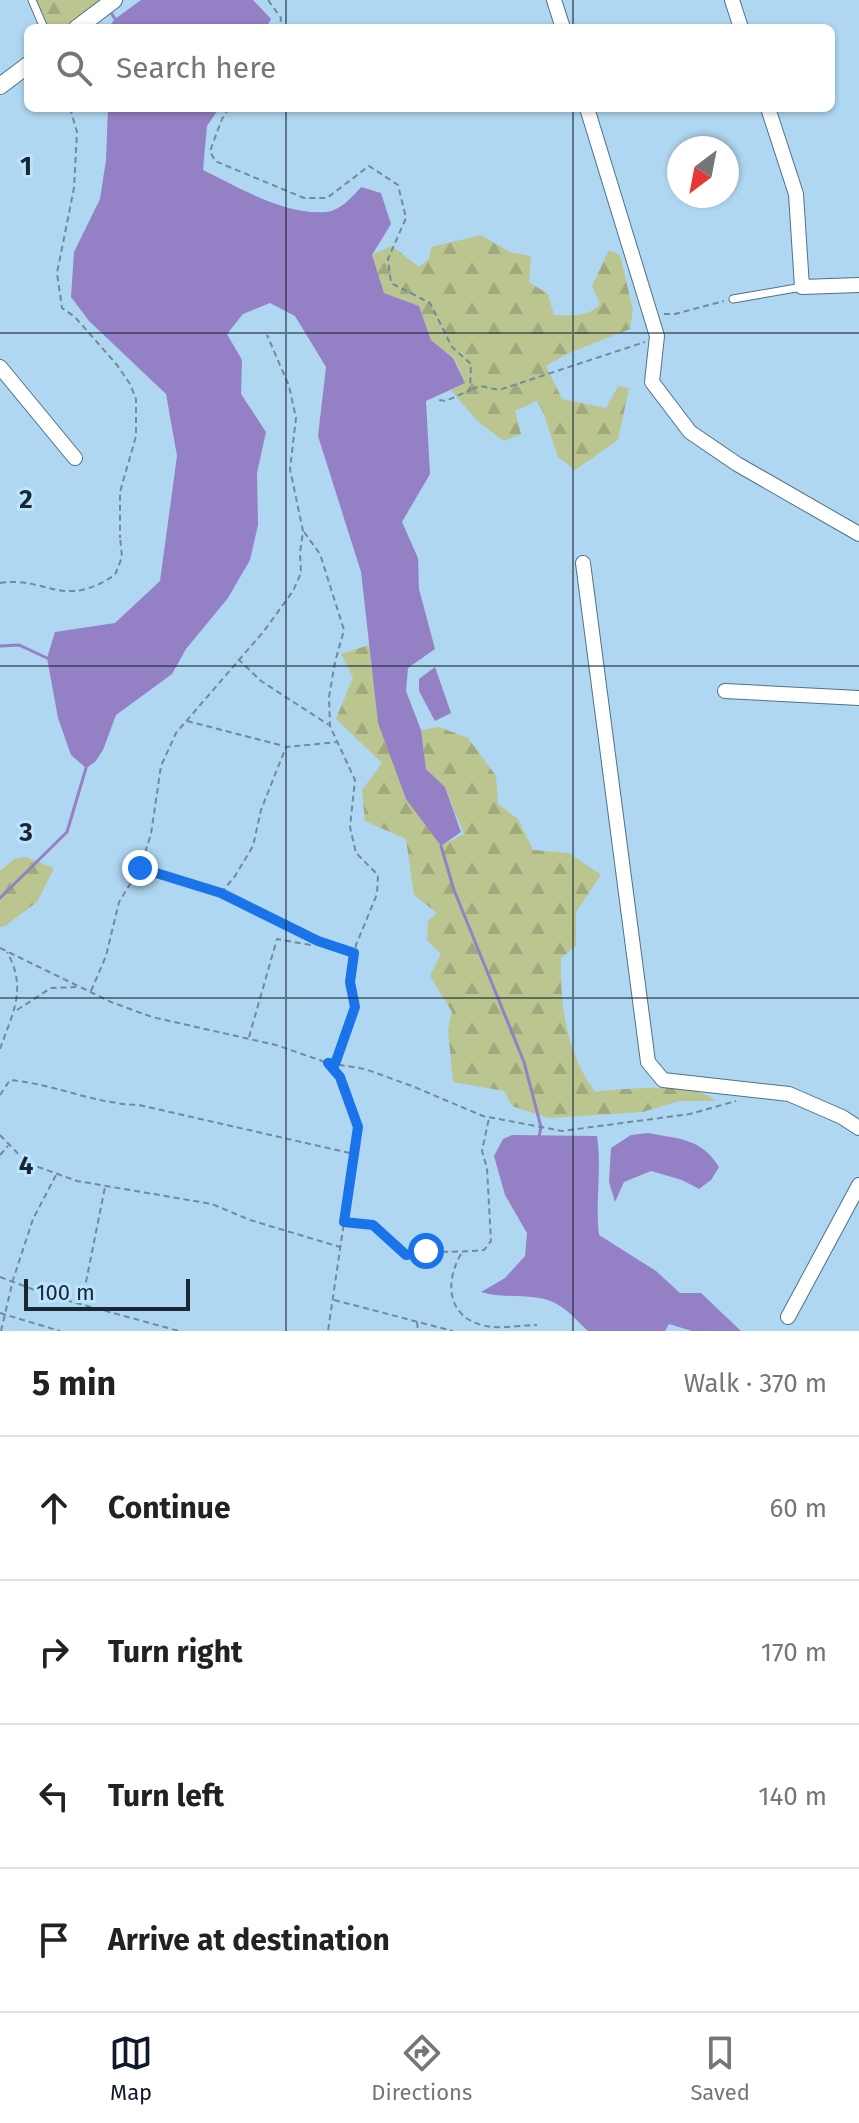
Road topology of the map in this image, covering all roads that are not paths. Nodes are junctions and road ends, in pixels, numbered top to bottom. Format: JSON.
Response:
{"nodes":[{"id":1,"x":32,"y":0,"type":"edge"},
{"id":2,"x":114,"y":0,"type":"edge"},
{"id":3,"x":554,"y":0,"type":"edge"},
{"id":4,"x":732,"y":0,"type":"edge"},
{"id":5,"x":42,"y":24,"type":"edge"},
{"id":6,"x":82,"y":24,"type":"edge"},
{"id":7,"x":562,"y":24,"type":"edge"},
{"id":8,"x":740,"y":24,"type":"edge"},
{"id":9,"x":24,"y":68,"type":"edge"},
{"id":10,"x":0,"y":86,"type":"edge"},
{"id":11,"x":588,"y":112,"type":"edge"},
{"id":12,"x":769,"y":112,"type":"edge"},
{"id":13,"x":859,"y":285,"type":"edge"},
{"id":14,"x":802,"y":287,"type":"junction"},
{"id":15,"x":733,"y":299,"type":"road end"},
{"id":16,"x":0,"y":367,"type":"edge"},
{"id":17,"x":75,"y":458,"type":"dead end"},
{"id":18,"x":859,"y":534,"type":"edge"},
{"id":19,"x":583,"y":563,"type":"dead end"},
{"id":20,"x":725,"y":691,"type":"dead end"},
{"id":21,"x":859,"y":698,"type":"edge"},
{"id":22,"x":859,"y":1128,"type":"edge"},
{"id":23,"x":859,"y":1185,"type":"edge"},
{"id":24,"x":788,"y":1317,"type":"dead end"}],
"edges":[{"from":1,"to":5,"type":"lane"},
{"from":2,"to":6,"type":"street"},
{"from":3,"to":7,"type":"street"},
{"from":4,"to":8,"type":"street"},
{"from":9,"to":10,"type":"street"},
{"from":11,"to":18,"type":"street"},
{"from":12,"to":14,"type":"street"},
{"from":13,"to":14,"type":"street"},
{"from":14,"to":15,"type":"lane"},
{"from":16,"to":17,"type":"street"},
{"from":19,"to":22,"type":"street"},
{"from":20,"to":21,"type":"street"},
{"from":23,"to":24,"type":"street"}]}
